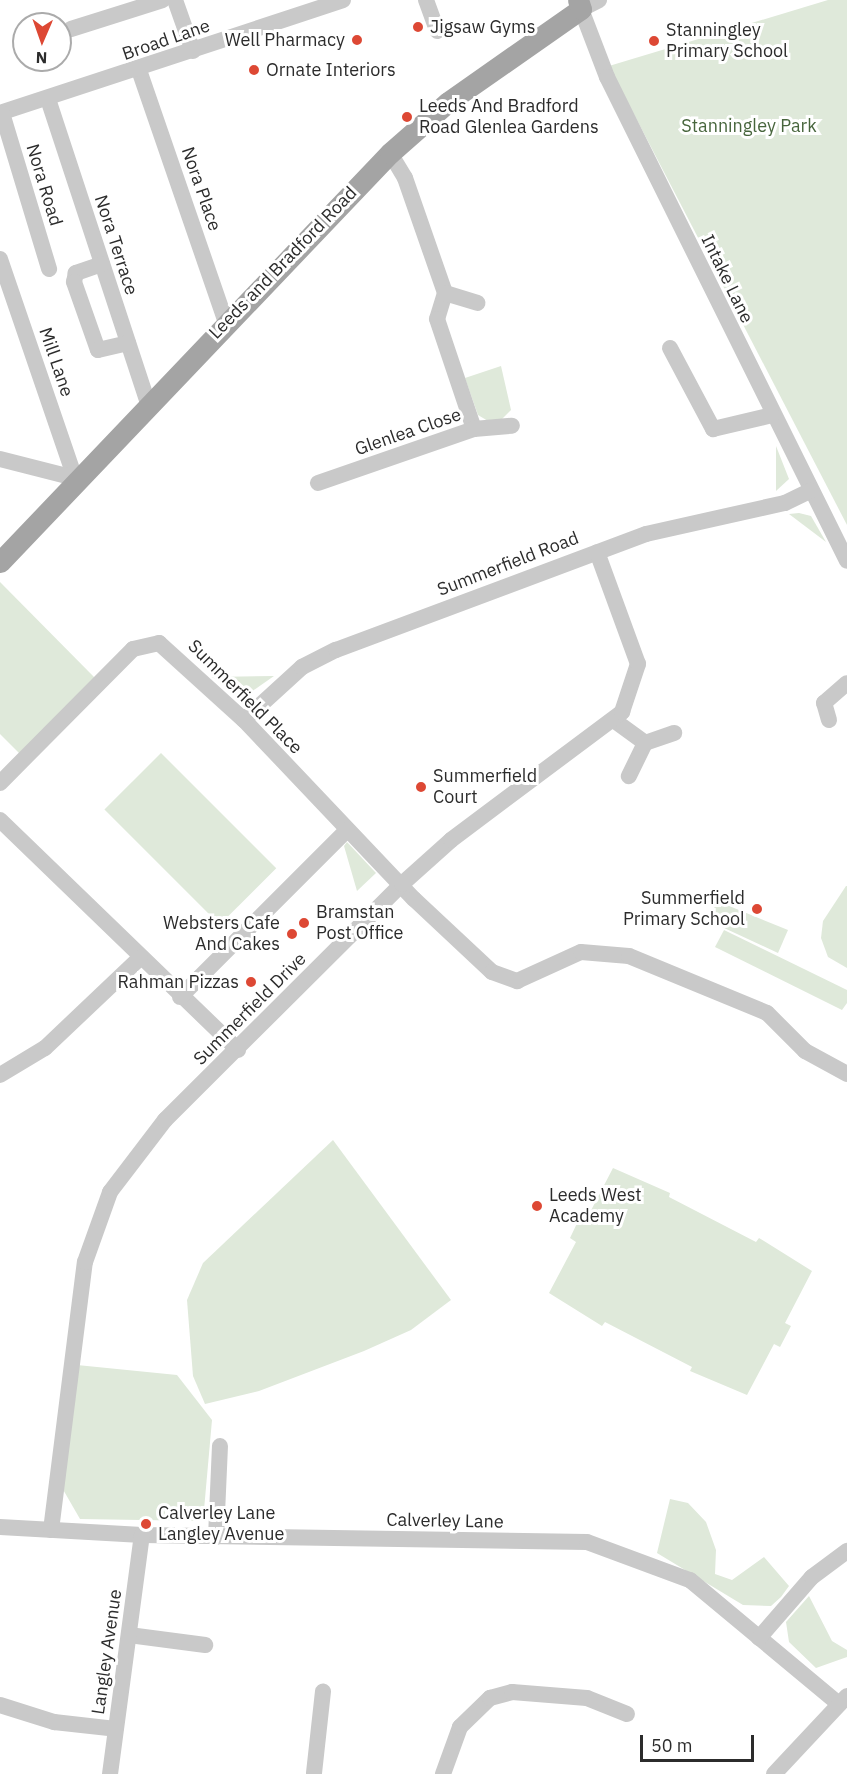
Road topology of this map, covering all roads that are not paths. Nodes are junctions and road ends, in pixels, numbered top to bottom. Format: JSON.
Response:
{"nodes":[{"id":1,"x":163,"y":0,"type":"edge"},
{"id":2,"x":175,"y":0,"type":"edge"},
{"id":3,"x":343,"y":0,"type":"edge"},
{"id":4,"x":426,"y":0,"type":"edge"},
{"id":5,"x":586,"y":3,"type":"edge"},
{"id":6,"x":72,"y":29,"type":"edge"},
{"id":7,"x":437,"y":31,"type":"dead end"},
{"id":8,"x":194,"y":51,"type":"junction"},
{"id":9,"x":139,"y":70,"type":"junction"},
{"id":10,"x":48,"y":99,"type":"junction"},
{"id":11,"x":1,"y":113,"type":"edge"},
{"id":12,"x":390,"y":153,"type":"junction"},
{"id":13,"x":0,"y":259,"type":"edge"},
{"id":14,"x":102,"y":264,"type":"junction"},
{"id":15,"x":49,"y":268,"type":"dead end"},
{"id":16,"x":445,"y":293,"type":"junction"},
{"id":17,"x":478,"y":303,"type":"dead end"},
{"id":18,"x":226,"y":322,"type":"junction"},
{"id":19,"x":128,"y":343,"type":"junction"},
{"id":20,"x":670,"y":348,"type":"dead end"},
{"id":21,"x":148,"y":403,"type":"junction"},
{"id":22,"x":772,"y":415,"type":"junction"},
{"id":23,"x":512,"y":426,"type":"dead end"},
{"id":24,"x":474,"y":429,"type":"junction"},
{"id":25,"x":0,"y":459,"type":"edge"},
{"id":26,"x":75,"y":478,"type":"junction"},
{"id":27,"x":318,"y":483,"type":"dead end"},
{"id":28,"x":810,"y":491,"type":"junction"},
{"id":29,"x":597,"y":552,"type":"junction"},
{"id":30,"x":847,"y":561,"type":"edge"},
{"id":31,"x":0,"y":562,"type":"edge"},
{"id":32,"x":847,"y":683,"type":"edge"},
{"id":33,"x":244,"y":720,"type":"junction"},
{"id":34,"x":829,"y":720,"type":"dead end"},
{"id":35,"x":615,"y":721,"type":"junction"},
{"id":36,"x":674,"y":733,"type":"dead end"},
{"id":37,"x":645,"y":743,"type":"junction"},
{"id":38,"x":629,"y":776,"type":"dead end"},
{"id":39,"x":0,"y":783,"type":"edge"},
{"id":40,"x":0,"y":820,"type":"edge"},
{"id":41,"x":347,"y":830,"type":"junction"},
{"id":42,"x":402,"y":884,"type":"junction"},
{"id":43,"x":140,"y":957,"type":"junction"},
{"id":44,"x":180,"y":997,"type":"junction"},
{"id":45,"x":238,"y":1050,"type":"junction"},
{"id":46,"x":847,"y":1074,"type":"edge"},
{"id":47,"x":0,"y":1075,"type":"edge"},
{"id":48,"x":220,"y":1446,"type":"dead end"},
{"id":49,"x":0,"y":1527,"type":"edge"},
{"id":50,"x":51,"y":1530,"type":"junction"},
{"id":51,"x":142,"y":1536,"type":"junction"},
{"id":52,"x":216,"y":1537,"type":"junction"},
{"id":53,"x":847,"y":1551,"type":"edge"},
{"id":54,"x":129,"y":1635,"type":"junction"},
{"id":55,"x":759,"y":1638,"type":"junction"},
{"id":56,"x":205,"y":1645,"type":"dead end"},
{"id":57,"x":324,"y":1691,"type":"dead end"},
{"id":58,"x":843,"y":1700,"type":"edge"},
{"id":59,"x":0,"y":1706,"type":"edge"},
{"id":60,"x":627,"y":1714,"type":"dead end"},
{"id":61,"x":116,"y":1729,"type":"junction"},
{"id":62,"x":110,"y":1774,"type":"edge"},
{"id":63,"x":317,"y":1774,"type":"edge"},
{"id":64,"x":443,"y":1774,"type":"edge"},
{"id":65,"x":774,"y":1774,"type":"edge"}],
"edges":[{"from":1,"to":6,"type":"street"},
{"from":2,"to":8,"type":"street"},
{"from":3,"to":8,"type":"street","name":"Broad Lane"},
{"from":4,"to":7,"type":"street"},
{"from":5,"to":12,"type":"main road","name":"Leeds and Bradford Road"},
{"from":5,"to":22,"type":"street","name":"Intake Lane"},
{"from":8,"to":9,"type":"street","name":"Broad Lane"},
{"from":9,"to":10,"type":"street","name":"Broad Lane"},
{"from":9,"to":18,"type":"street","name":"Nora Place"},
{"from":10,"to":11,"type":"street","name":"Broad Lane"},
{"from":10,"to":14,"type":"street","name":"Nora Terrace"},
{"from":11,"to":15,"type":"street","name":"Nora Road"},
{"from":12,"to":16,"type":"street"},
{"from":12,"to":18,"type":"main road","name":"Leeds and Bradford Road"},
{"from":13,"to":26,"type":"street","name":"Mill Lane"},
{"from":14,"to":19,"type":"street","name":"Nora Terrace"},
{"from":14,"to":19,"type":"street"},
{"from":16,"to":17,"type":"street"},
{"from":16,"to":24,"type":"street"},
{"from":18,"to":21,"type":"main road","name":"Leeds and Bradford Road"},
{"from":19,"to":21,"type":"street","name":"Nora Terrace"},
{"from":20,"to":22,"type":"street"},
{"from":21,"to":26,"type":"main road","name":"Leeds and Bradford Road"},
{"from":22,"to":28,"type":"street","name":"Intake Lane"},
{"from":23,"to":24,"type":"street","name":"Glenlea Close"},
{"from":24,"to":27,"type":"street","name":"Glenlea Close"},
{"from":25,"to":26,"type":"street"},
{"from":26,"to":31,"type":"main road","name":"Leeds and Bradford Road"},
{"from":28,"to":29,"type":"street","name":"Summerfield Road"},
{"from":28,"to":30,"type":"street","name":"Intake Lane"},
{"from":29,"to":33,"type":"street","name":"Summerfield Road"},
{"from":29,"to":35,"type":"street","name":"Summerfield Drive"},
{"from":32,"to":34,"type":"street"},
{"from":33,"to":39,"type":"street","name":"Summerfield Place"},
{"from":33,"to":41,"type":"street","name":"Summerfield Place"},
{"from":35,"to":37,"type":"street"},
{"from":35,"to":42,"type":"street","name":"Summerfield Drive"},
{"from":36,"to":37,"type":"street"},
{"from":37,"to":38,"type":"street"},
{"from":40,"to":43,"type":"street"},
{"from":41,"to":42,"type":"street","name":"Summerfield Place"},
{"from":41,"to":44,"type":"street"},
{"from":42,"to":45,"type":"street","name":"Summerfield Drive"},
{"from":42,"to":46,"type":"street","name":"Summerfield Place"},
{"from":43,"to":44,"type":"street"},
{"from":43,"to":47,"type":"street"},
{"from":44,"to":45,"type":"street"},
{"from":45,"to":50,"type":"street","name":"Summerfield Drive"},
{"from":48,"to":52,"type":"street"},
{"from":49,"to":50,"type":"street","name":"Calverley Lane"},
{"from":50,"to":51,"type":"street","name":"Calverley Lane"},
{"from":51,"to":52,"type":"street","name":"Calverley Lane"},
{"from":51,"to":54,"type":"street","name":"Langley Avenue"},
{"from":52,"to":55,"type":"street","name":"Calverley Lane"},
{"from":53,"to":55,"type":"street"},
{"from":54,"to":56,"type":"street"},
{"from":54,"to":61,"type":"street","name":"Langley Avenue"},
{"from":55,"to":58,"type":"street","name":"Calverley Lane"},
{"from":57,"to":63,"type":"street"},
{"from":58,"to":65,"type":"street"},
{"from":59,"to":61,"type":"street"},
{"from":60,"to":64,"type":"street"},
{"from":61,"to":62,"type":"street","name":"Langley Avenue"}]}
